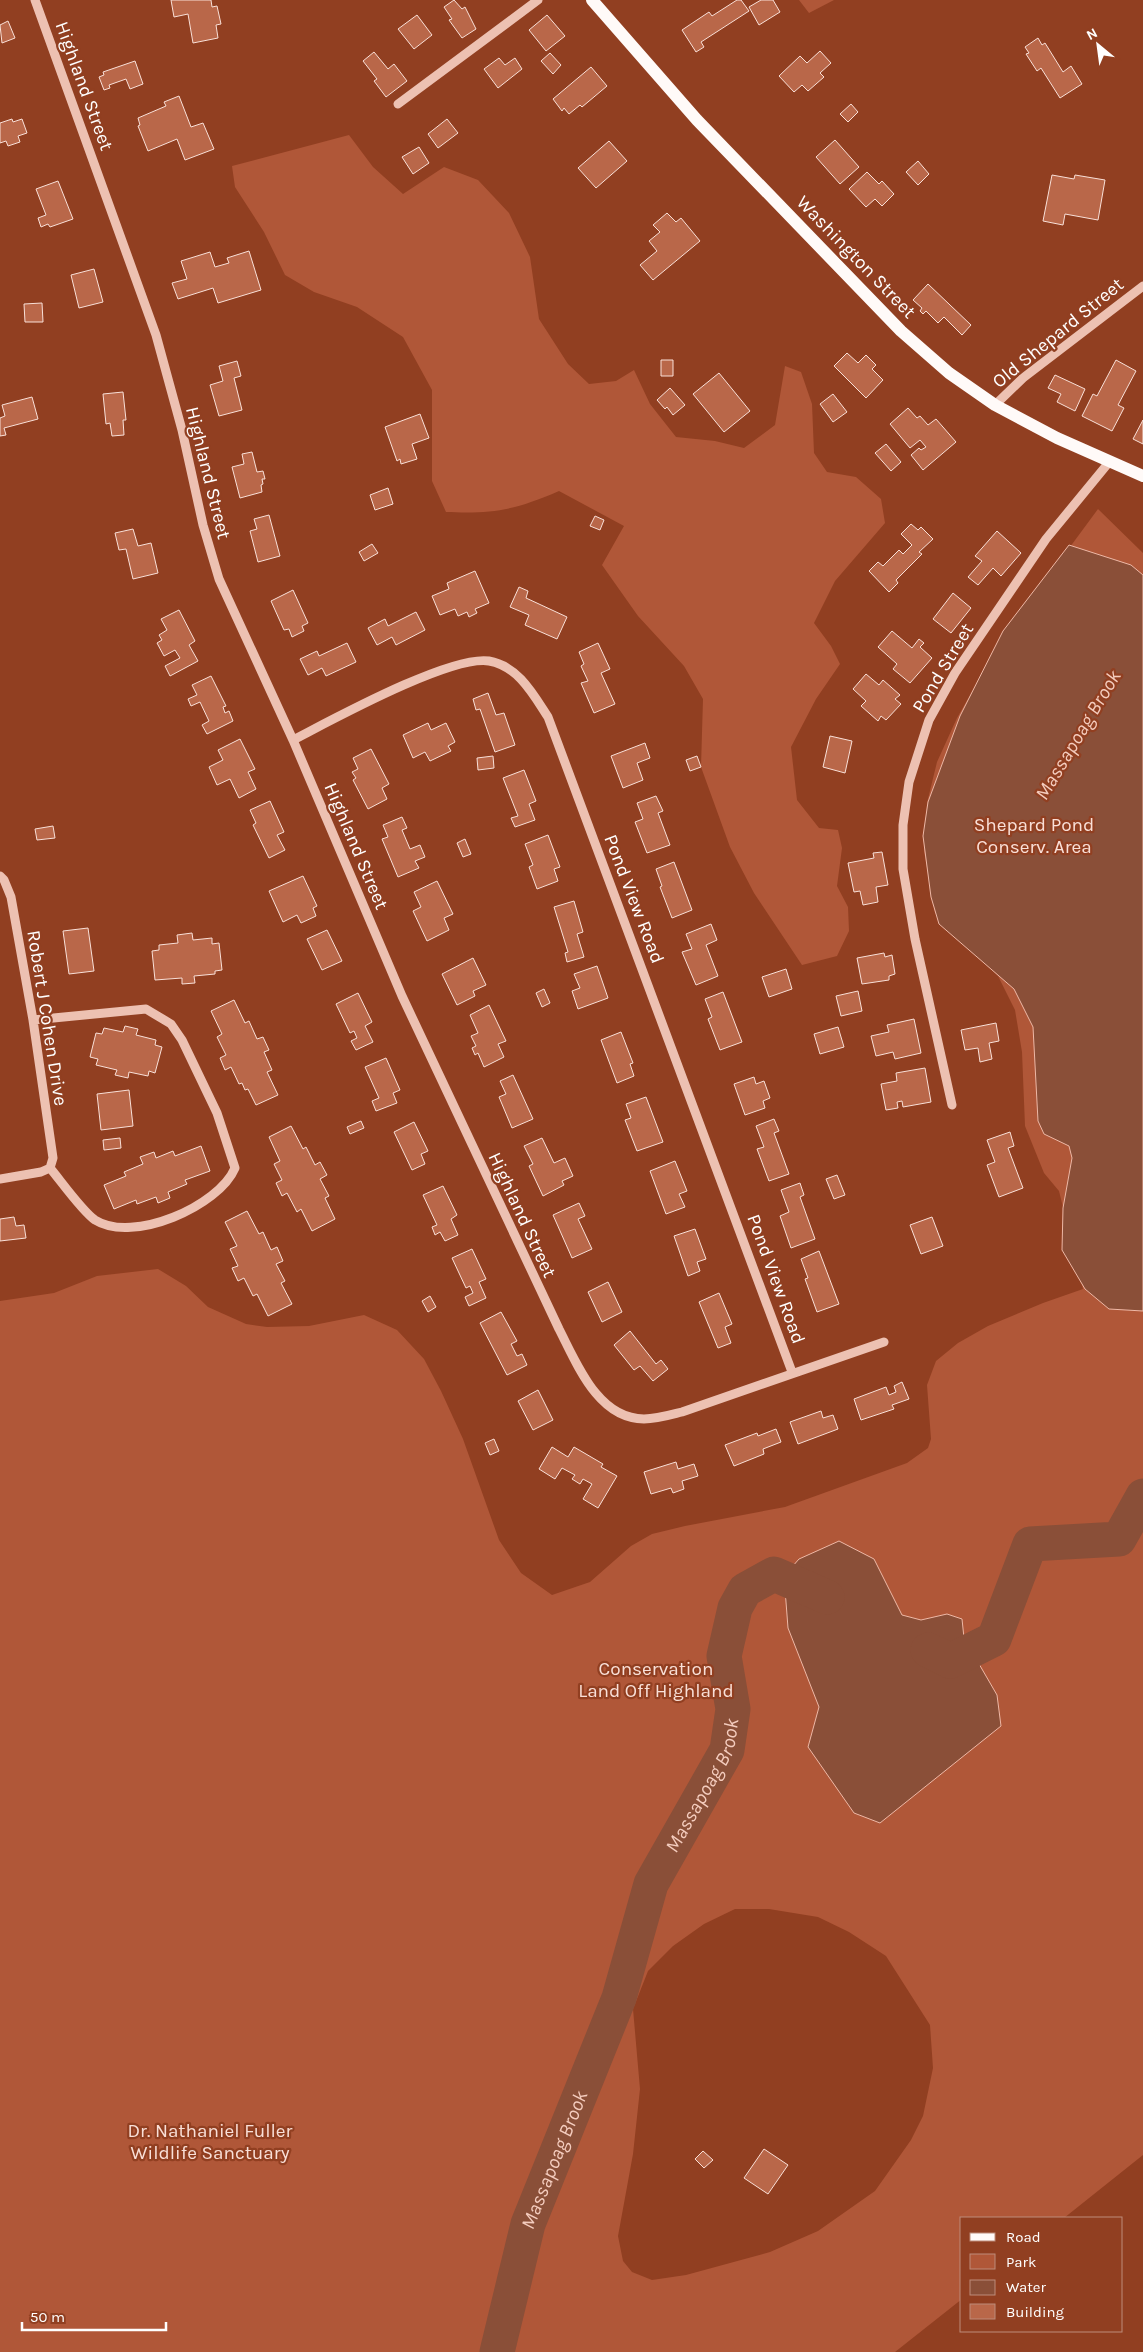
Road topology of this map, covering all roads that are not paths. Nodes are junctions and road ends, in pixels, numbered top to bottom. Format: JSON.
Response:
{"nodes":[{"id":1,"x":35,"y":0,"type":"edge"},
{"id":2,"x":538,"y":0,"type":"edge"},
{"id":3,"x":592,"y":0,"type":"edge"},
{"id":4,"x":398,"y":104,"type":"dead end"},
{"id":5,"x":1143,"y":286,"type":"edge"},
{"id":6,"x":994,"y":405,"type":"junction"},
{"id":7,"x":1110,"y":461,"type":"junction"},
{"id":8,"x":1143,"y":476,"type":"edge"},
{"id":9,"x":293,"y":740,"type":"junction"},
{"id":10,"x":0,"y":876,"type":"edge"},
{"id":11,"x":33,"y":1020,"type":"junction"},
{"id":12,"x":952,"y":1105,"type":"dead end"},
{"id":13,"x":50,"y":1168,"type":"junction"},
{"id":14,"x":0,"y":1179,"type":"edge"},
{"id":15,"x":884,"y":1342,"type":"dead end"},
{"id":16,"x":792,"y":1372,"type":"junction"}],
"edges":[{"from":1,"to":9,"type":"street","name":"Highland Street"},
{"from":2,"to":4,"type":"street"},
{"from":3,"to":6,"type":"main road","name":"Washington Street"},
{"from":5,"to":6,"type":"street","name":"Old Shepard Street"},
{"from":6,"to":7,"type":"main road","name":"Washington Street"},
{"from":7,"to":8,"type":"main road","name":"Washington Street"},
{"from":7,"to":12,"type":"street","name":"Pond Street"},
{"from":9,"to":16,"type":"street","name":"Highland Street"},
{"from":9,"to":16,"type":"street","name":"Pond View Road"},
{"from":10,"to":11,"type":"street","name":"Robert J Cohen Drive"},
{"from":11,"to":13,"type":"street","name":"Robert J Cohen Drive"},
{"from":11,"to":13,"type":"street"},
{"from":13,"to":14,"type":"street"},
{"from":15,"to":16,"type":"street","name":"Highland Street"}]}
